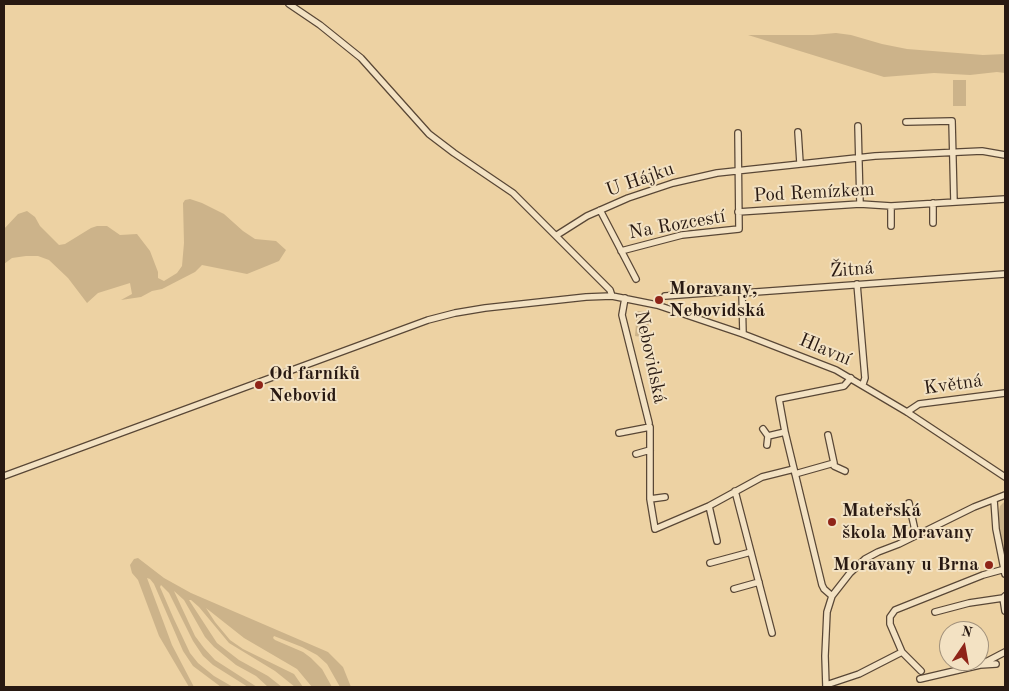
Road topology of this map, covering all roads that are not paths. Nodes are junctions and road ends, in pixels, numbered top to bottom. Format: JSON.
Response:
{"nodes":[{"id":1,"x":289,"y":4,"type":"edge"},
{"id":2,"x":906,"y":122,"type":"dead end"},
{"id":3,"x":858,"y":126,"type":"dead end"},
{"id":4,"x":798,"y":132,"type":"dead end"},
{"id":5,"x":738,"y":134,"type":"dead end"},
{"id":6,"x":953,"y":152,"type":"junction"},
{"id":7,"x":1005,"y":155,"type":"edge"},
{"id":8,"x":860,"y":158,"type":"junction"},
{"id":9,"x":800,"y":163,"type":"junction"},
{"id":10,"x":739,"y":170,"type":"junction"},
{"id":11,"x":1005,"y":198,"type":"edge"},
{"id":12,"x":954,"y":202,"type":"junction"},
{"id":13,"x":933,"y":203,"type":"junction"},
{"id":14,"x":860,"y":204,"type":"junction"},
{"id":15,"x":891,"y":206,"type":"junction"},
{"id":16,"x":600,"y":210,"type":"junction"},
{"id":17,"x":738,"y":212,"type":"junction"},
{"id":18,"x":933,"y":223,"type":"dead end"},
{"id":19,"x":891,"y":226,"type":"dead end"},
{"id":20,"x":557,"y":235,"type":"junction"},
{"id":21,"x":621,"y":251,"type":"junction"},
{"id":22,"x":1005,"y":274,"type":"edge"},
{"id":23,"x":636,"y":279,"type":"dead end"},
{"id":24,"x":857,"y":284,"type":"junction"},
{"id":25,"x":742,"y":293,"type":"junction"},
{"id":26,"x":612,"y":296,"type":"junction"},
{"id":27,"x":665,"y":296,"type":"dead end"},
{"id":28,"x":625,"y":298,"type":"junction"},
{"id":29,"x":743,"y":334,"type":"junction"},
{"id":30,"x":851,"y":378,"type":"junction"},
{"id":31,"x":863,"y":384,"type":"junction"},
{"id":32,"x":1005,"y":393,"type":"edge"},
{"id":33,"x":907,"y":412,"type":"junction"},
{"id":34,"x":649,"y":423,"type":"dead end"},
{"id":35,"x":763,"y":429,"type":"dead end"},
{"id":36,"x":786,"y":432,"type":"junction"},
{"id":37,"x":619,"y":433,"type":"dead end"},
{"id":38,"x":828,"y":435,"type":"dead end"},
{"id":39,"x":768,"y":436,"type":"junction"},
{"id":40,"x":767,"y":445,"type":"dead end"},
{"id":41,"x":650,"y":450,"type":"junction"},
{"id":42,"x":636,"y":454,"type":"dead end"},
{"id":43,"x":834,"y":463,"type":"junction"},
{"id":44,"x":795,"y":471,"type":"junction"},
{"id":45,"x":845,"y":471,"type":"dead end"},
{"id":46,"x":4,"y":476,"type":"edge"},
{"id":47,"x":1005,"y":477,"type":"edge"},
{"id":48,"x":735,"y":491,"type":"junction"},
{"id":49,"x":1005,"y":495,"type":"edge"},
{"id":50,"x":665,"y":497,"type":"dead end"},
{"id":51,"x":650,"y":499,"type":"junction"},
{"id":52,"x":994,"y":500,"type":"junction"},
{"id":53,"x":909,"y":503,"type":"dead end"},
{"id":54,"x":709,"y":506,"type":"junction"},
{"id":55,"x":916,"y":535,"type":"junction"},
{"id":56,"x":717,"y":541,"type":"dead end"},
{"id":57,"x":751,"y":552,"type":"junction"},
{"id":58,"x":710,"y":563,"type":"dead end"},
{"id":59,"x":1005,"y":571,"type":"edge"},
{"id":60,"x":759,"y":582,"type":"junction"},
{"id":61,"x":734,"y":589,"type":"dead end"},
{"id":62,"x":832,"y":596,"type":"junction"},
{"id":63,"x":1004,"y":597,"type":"edge"},
{"id":64,"x":1005,"y":611,"type":"edge"},
{"id":65,"x":935,"y":612,"type":"dead end"},
{"id":66,"x":772,"y":633,"type":"dead end"},
{"id":67,"x":902,"y":652,"type":"junction"},
{"id":68,"x":1005,"y":652,"type":"edge"},
{"id":69,"x":989,"y":660,"type":"edge"},
{"id":70,"x":989,"y":664,"type":"edge"},
{"id":71,"x":996,"y":664,"type":"dead end"},
{"id":72,"x":921,"y":671,"type":"dead end"},
{"id":73,"x":954,"y":671,"type":"edge"},
{"id":74,"x":920,"y":679,"type":"dead end"},
{"id":75,"x":826,"y":686,"type":"edge"}],
"edges":[{"from":1,"to":20,"type":"street"},
{"from":2,"to":6,"type":"street"},
{"from":3,"to":8,"type":"street"},
{"from":4,"to":9,"type":"street"},
{"from":5,"to":10,"type":"street"},
{"from":6,"to":7,"type":"street","name":"U Hájku"},
{"from":6,"to":8,"type":"street","name":"U Hájku"},
{"from":6,"to":12,"type":"street"},
{"from":8,"to":9,"type":"street","name":"U Hájku"},
{"from":8,"to":14,"type":"street"},
{"from":9,"to":10,"type":"street","name":"U Hájku"},
{"from":10,"to":16,"type":"street","name":"U Hájku"},
{"from":10,"to":17,"type":"street"},
{"from":11,"to":12,"type":"street","name":"Pod Remízkem"},
{"from":12,"to":13,"type":"street","name":"Pod Remízkem"},
{"from":13,"to":15,"type":"street","name":"Pod Remízkem"},
{"from":13,"to":18,"type":"street"},
{"from":14,"to":15,"type":"street","name":"Pod Remízkem"},
{"from":14,"to":17,"type":"street","name":"Pod Remízkem"},
{"from":15,"to":19,"type":"street","name":"Pod Remízkem"},
{"from":16,"to":20,"type":"street","name":"U Hájku"},
{"from":16,"to":21,"type":"street","name":"Na Rozcestí"},
{"from":17,"to":21,"type":"street","name":"Na Rozcestí"},
{"from":20,"to":26,"type":"street"},
{"from":21,"to":23,"type":"street","name":"Na Rozcestí"},
{"from":22,"to":24,"type":"street","name":"Žitná"},
{"from":24,"to":25,"type":"street","name":"Žitná"},
{"from":24,"to":31,"type":"street"},
{"from":25,"to":27,"type":"street","name":"Žitná"},
{"from":25,"to":29,"type":"street"},
{"from":26,"to":28,"type":"street","name":"Hlavní"},
{"from":26,"to":46,"type":"street","name":"Hlavní"},
{"from":28,"to":29,"type":"street","name":"Hlavní"},
{"from":28,"to":34,"type":"street","name":"Nebovidská"},
{"from":29,"to":30,"type":"street","name":"Hlavní"},
{"from":30,"to":31,"type":"street","name":"Hlavní"},
{"from":30,"to":36,"type":"street"},
{"from":31,"to":33,"type":"street","name":"Hlavní"},
{"from":32,"to":33,"type":"street","name":"Květná"},
{"from":33,"to":47,"type":"street","name":"Hlavní"},
{"from":35,"to":39,"type":"street"},
{"from":36,"to":39,"type":"street"},
{"from":36,"to":44,"type":"street"},
{"from":37,"to":41,"type":"street"},
{"from":38,"to":43,"type":"street"},
{"from":39,"to":40,"type":"street"},
{"from":41,"to":42,"type":"street"},
{"from":41,"to":51,"type":"street"},
{"from":43,"to":44,"type":"street"},
{"from":43,"to":45,"type":"street"},
{"from":44,"to":48,"type":"street"},
{"from":44,"to":62,"type":"street"},
{"from":48,"to":54,"type":"street"},
{"from":48,"to":57,"type":"street"},
{"from":49,"to":52,"type":"street"},
{"from":50,"to":51,"type":"street"},
{"from":51,"to":54,"type":"street"},
{"from":52,"to":55,"type":"street"},
{"from":52,"to":59,"type":"street"},
{"from":53,"to":55,"type":"street"},
{"from":54,"to":56,"type":"street"},
{"from":55,"to":62,"type":"street"},
{"from":57,"to":58,"type":"street"},
{"from":57,"to":60,"type":"street"},
{"from":59,"to":67,"type":"street"},
{"from":60,"to":61,"type":"street"},
{"from":60,"to":66,"type":"street"},
{"from":62,"to":75,"type":"street"},
{"from":63,"to":64,"type":"street"},
{"from":63,"to":65,"type":"street"},
{"from":67,"to":72,"type":"street"},
{"from":67,"to":75,"type":"street"},
{"from":68,"to":69,"type":"street"},
{"from":70,"to":71,"type":"street"},
{"from":73,"to":74,"type":"street"}]}
